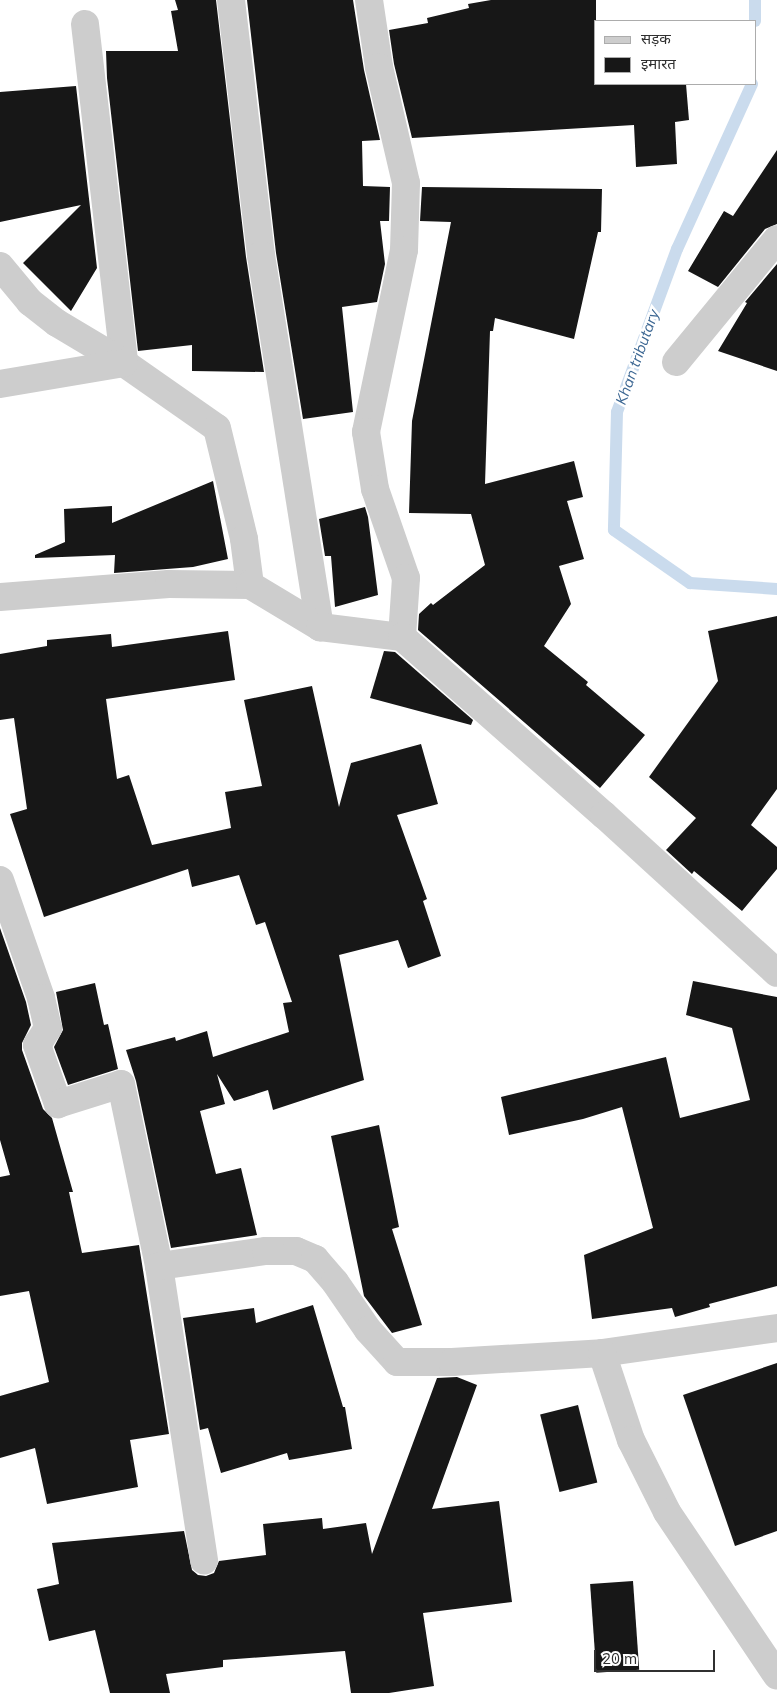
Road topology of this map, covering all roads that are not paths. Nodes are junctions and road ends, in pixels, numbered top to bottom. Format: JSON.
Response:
{"nodes":[{"id":1,"x":231,"y":0,"type":"edge"},
{"id":2,"x":369,"y":0,"type":"edge"},
{"id":3,"x":85,"y":24,"type":"dead end"},
{"id":4,"x":777,"y":239,"type":"edge"},
{"id":5,"x":0,"y":266,"type":"edge"},
{"id":6,"x":676,"y":362,"type":"dead end"},
{"id":7,"x":124,"y":363,"type":"junction"},
{"id":8,"x":0,"y":384,"type":"edge"},
{"id":9,"x":250,"y":585,"type":"junction"},
{"id":10,"x":0,"y":597,"type":"edge"},
{"id":11,"x":320,"y":627,"type":"junction"},
{"id":12,"x":402,"y":637,"type":"junction"},
{"id":13,"x":0,"y":880,"type":"edge"},
{"id":14,"x":777,"y":973,"type":"edge"},
{"id":15,"x":159,"y":1266,"type":"junction"},
{"id":16,"x":777,"y":1328,"type":"edge"},
{"id":17,"x":602,"y":1354,"type":"junction"},
{"id":18,"x":204,"y":1561,"type":"dead end"},
{"id":19,"x":777,"y":1676,"type":"edge"}],
"edges":[{"from":1,"to":11,"type":"street"},
{"from":2,"to":12,"type":"street"},
{"from":3,"to":7,"type":"street"},
{"from":4,"to":6,"type":"street"},
{"from":5,"to":7,"type":"street"},
{"from":7,"to":8,"type":"street"},
{"from":7,"to":9,"type":"street"},
{"from":9,"to":10,"type":"street"},
{"from":9,"to":11,"type":"street"},
{"from":11,"to":12,"type":"street"},
{"from":12,"to":14,"type":"street"},
{"from":13,"to":15,"type":"street"},
{"from":15,"to":17,"type":"street"},
{"from":15,"to":18,"type":"street"},
{"from":16,"to":17,"type":"street"},
{"from":17,"to":19,"type":"street"}]}
